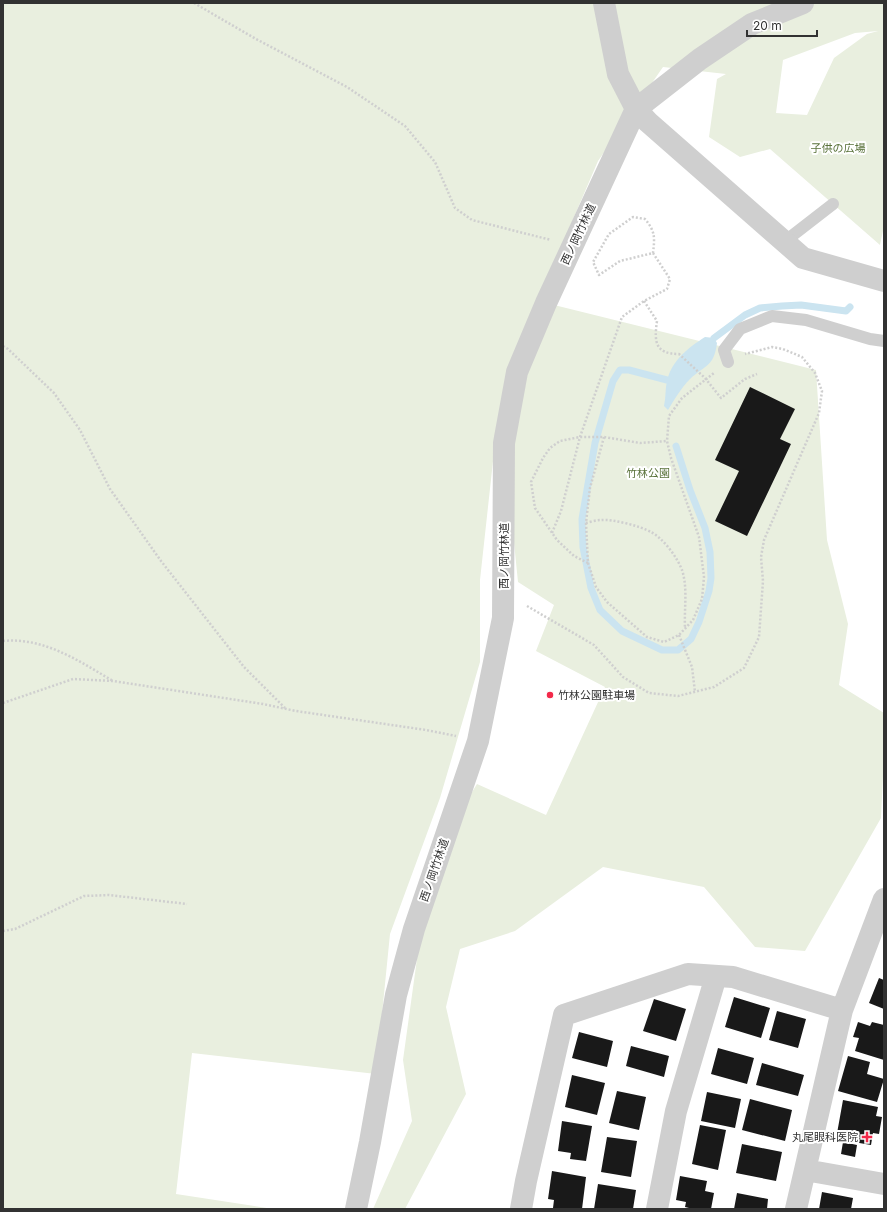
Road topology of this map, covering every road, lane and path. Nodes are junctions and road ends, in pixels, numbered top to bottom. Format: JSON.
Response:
{"nodes":[{"id":1,"x":194,"y":3,"type":"edge"},
{"id":2,"x":604,"y":3,"type":"edge"},
{"id":3,"x":803,"y":3,"type":"edge"},
{"id":4,"x":636,"y":109,"type":"junction"},
{"id":5,"x":833,"y":204,"type":"dead end"},
{"id":6,"x":784,"y":242,"type":"junction"},
{"id":7,"x":572,"y":246,"type":"junction"},
{"id":8,"x":653,"y":253,"type":"junction"},
{"id":9,"x":884,"y":281,"type":"edge"},
{"id":10,"x":644,"y":301,"type":"junction"},
{"id":11,"x":884,"y":341,"type":"edge"},
{"id":12,"x":3,"y":346,"type":"edge"},
{"id":13,"x":728,"y":362,"type":"junction"},
{"id":14,"x":757,"y":374,"type":"dead end"},
{"id":15,"x":705,"y":378,"type":"junction"},
{"id":16,"x":580,"y":437,"type":"junction"},
{"id":17,"x":604,"y":437,"type":"junction"},
{"id":18,"x":667,"y":441,"type":"junction"},
{"id":19,"x":586,"y":523,"type":"junction"},
{"id":20,"x":552,"y":533,"type":"junction"},
{"id":21,"x":588,"y":563,"type":"junction"},
{"id":22,"x":503,"y":593,"type":"junction"},
{"id":23,"x":685,"y":628,"type":"junction"},
{"id":24,"x":679,"y":635,"type":"junction"},
{"id":25,"x":3,"y":641,"type":"edge"},
{"id":26,"x":113,"y":681,"type":"junction"},
{"id":27,"x":695,"y":692,"type":"junction"},
{"id":28,"x":3,"y":703,"type":"edge"},
{"id":29,"x":286,"y":709,"type":"junction"},
{"id":30,"x":478,"y":741,"type":"junction"},
{"id":31,"x":884,"y":899,"type":"edge"},
{"id":32,"x":187,"y":904,"type":"dead end"},
{"id":33,"x":3,"y":931,"type":"edge"},
{"id":34,"x":716,"y":976,"type":"junction"},
{"id":35,"x":842,"y":1010,"type":"junction"},
{"id":36,"x":805,"y":1170,"type":"junction"},
{"id":37,"x":884,"y":1184,"type":"edge"},
{"id":38,"x":356,"y":1209,"type":"edge"},
{"id":39,"x":521,"y":1209,"type":"edge"},
{"id":40,"x":657,"y":1209,"type":"edge"},
{"id":41,"x":796,"y":1209,"type":"edge"}],
"edges":[{"from":1,"to":7,"type":"path"},
{"from":2,"to":4,"type":"street"},
{"from":3,"to":4,"type":"street","name":"西ノ岡竹林道"},
{"from":4,"to":6,"type":"street"},
{"from":4,"to":7,"type":"street","name":"西ノ岡竹林道"},
{"from":5,"to":6,"type":"lane"},
{"from":6,"to":9,"type":"street"},
{"from":7,"to":22,"type":"street","name":"西ノ岡竹林道"},
{"from":8,"to":8,"type":"path"},
{"from":8,"to":10,"type":"path"},
{"from":10,"to":15,"type":"path"},
{"from":10,"to":16,"type":"path"},
{"from":11,"to":13,"type":"lane"},
{"from":12,"to":29,"type":"path"},
{"from":13,"to":15,"type":"path"},
{"from":13,"to":27,"type":"path"},
{"from":14,"to":15,"type":"path"},
{"from":15,"to":18,"type":"path"},
{"from":16,"to":17,"type":"path"},
{"from":16,"to":20,"type":"path"},
{"from":16,"to":20,"type":"path"},
{"from":17,"to":18,"type":"path"},
{"from":17,"to":19,"type":"path"},
{"from":18,"to":23,"type":"path"},
{"from":19,"to":21,"type":"path"},
{"from":19,"to":23,"type":"path"},
{"from":20,"to":21,"type":"path"},
{"from":21,"to":24,"type":"path"},
{"from":22,"to":27,"type":"path"},
{"from":22,"to":30,"type":"street","name":"西ノ岡竹林道"},
{"from":23,"to":24,"type":"path"},
{"from":24,"to":27,"type":"path"},
{"from":25,"to":26,"type":"path"},
{"from":26,"to":28,"type":"path"},
{"from":26,"to":29,"type":"path"},
{"from":29,"to":30,"type":"path"},
{"from":30,"to":38,"type":"street","name":"西ノ岡竹林道"},
{"from":31,"to":35,"type":"street"},
{"from":32,"to":33,"type":"path"},
{"from":34,"to":35,"type":"street"},
{"from":34,"to":39,"type":"street"},
{"from":34,"to":40,"type":"street"},
{"from":35,"to":36,"type":"street"},
{"from":36,"to":37,"type":"street"},
{"from":36,"to":41,"type":"street"}]}
